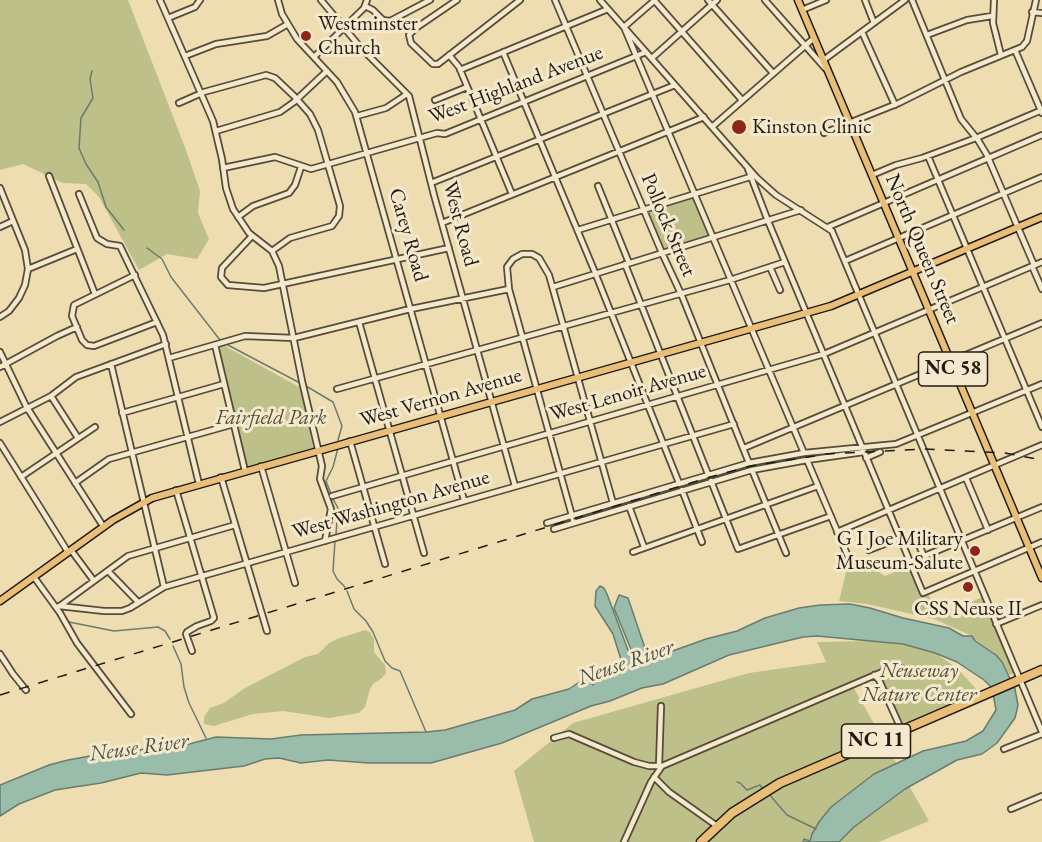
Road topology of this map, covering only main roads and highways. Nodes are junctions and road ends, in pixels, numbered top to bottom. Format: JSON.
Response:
{"nodes":[{"id":1,"x":798,"y":0,"type":"edge"},
{"id":2,"x":1042,"y":217,"type":"edge"},
{"id":3,"x":913,"y":272,"type":"junction"},
{"id":4,"x":1042,"y":578,"type":"edge"},
{"id":5,"x":0,"y":601,"type":"edge"},
{"id":6,"x":1042,"y":670,"type":"edge"},
{"id":7,"x":701,"y":842,"type":"edge"}],
"edges":[{"from":1,"to":3,"type":"main road","name":"North Queen Street","number":"NC 58"},
{"from":2,"to":3,"type":"main road","name":"West Vernon Avenue"},
{"from":3,"to":4,"type":"main road","name":"North Queen Street","number":"NC 58"},
{"from":3,"to":5,"type":"main road","name":"West Vernon Avenue"},
{"from":6,"to":7,"type":"highway","number":"NC 11"}]}
